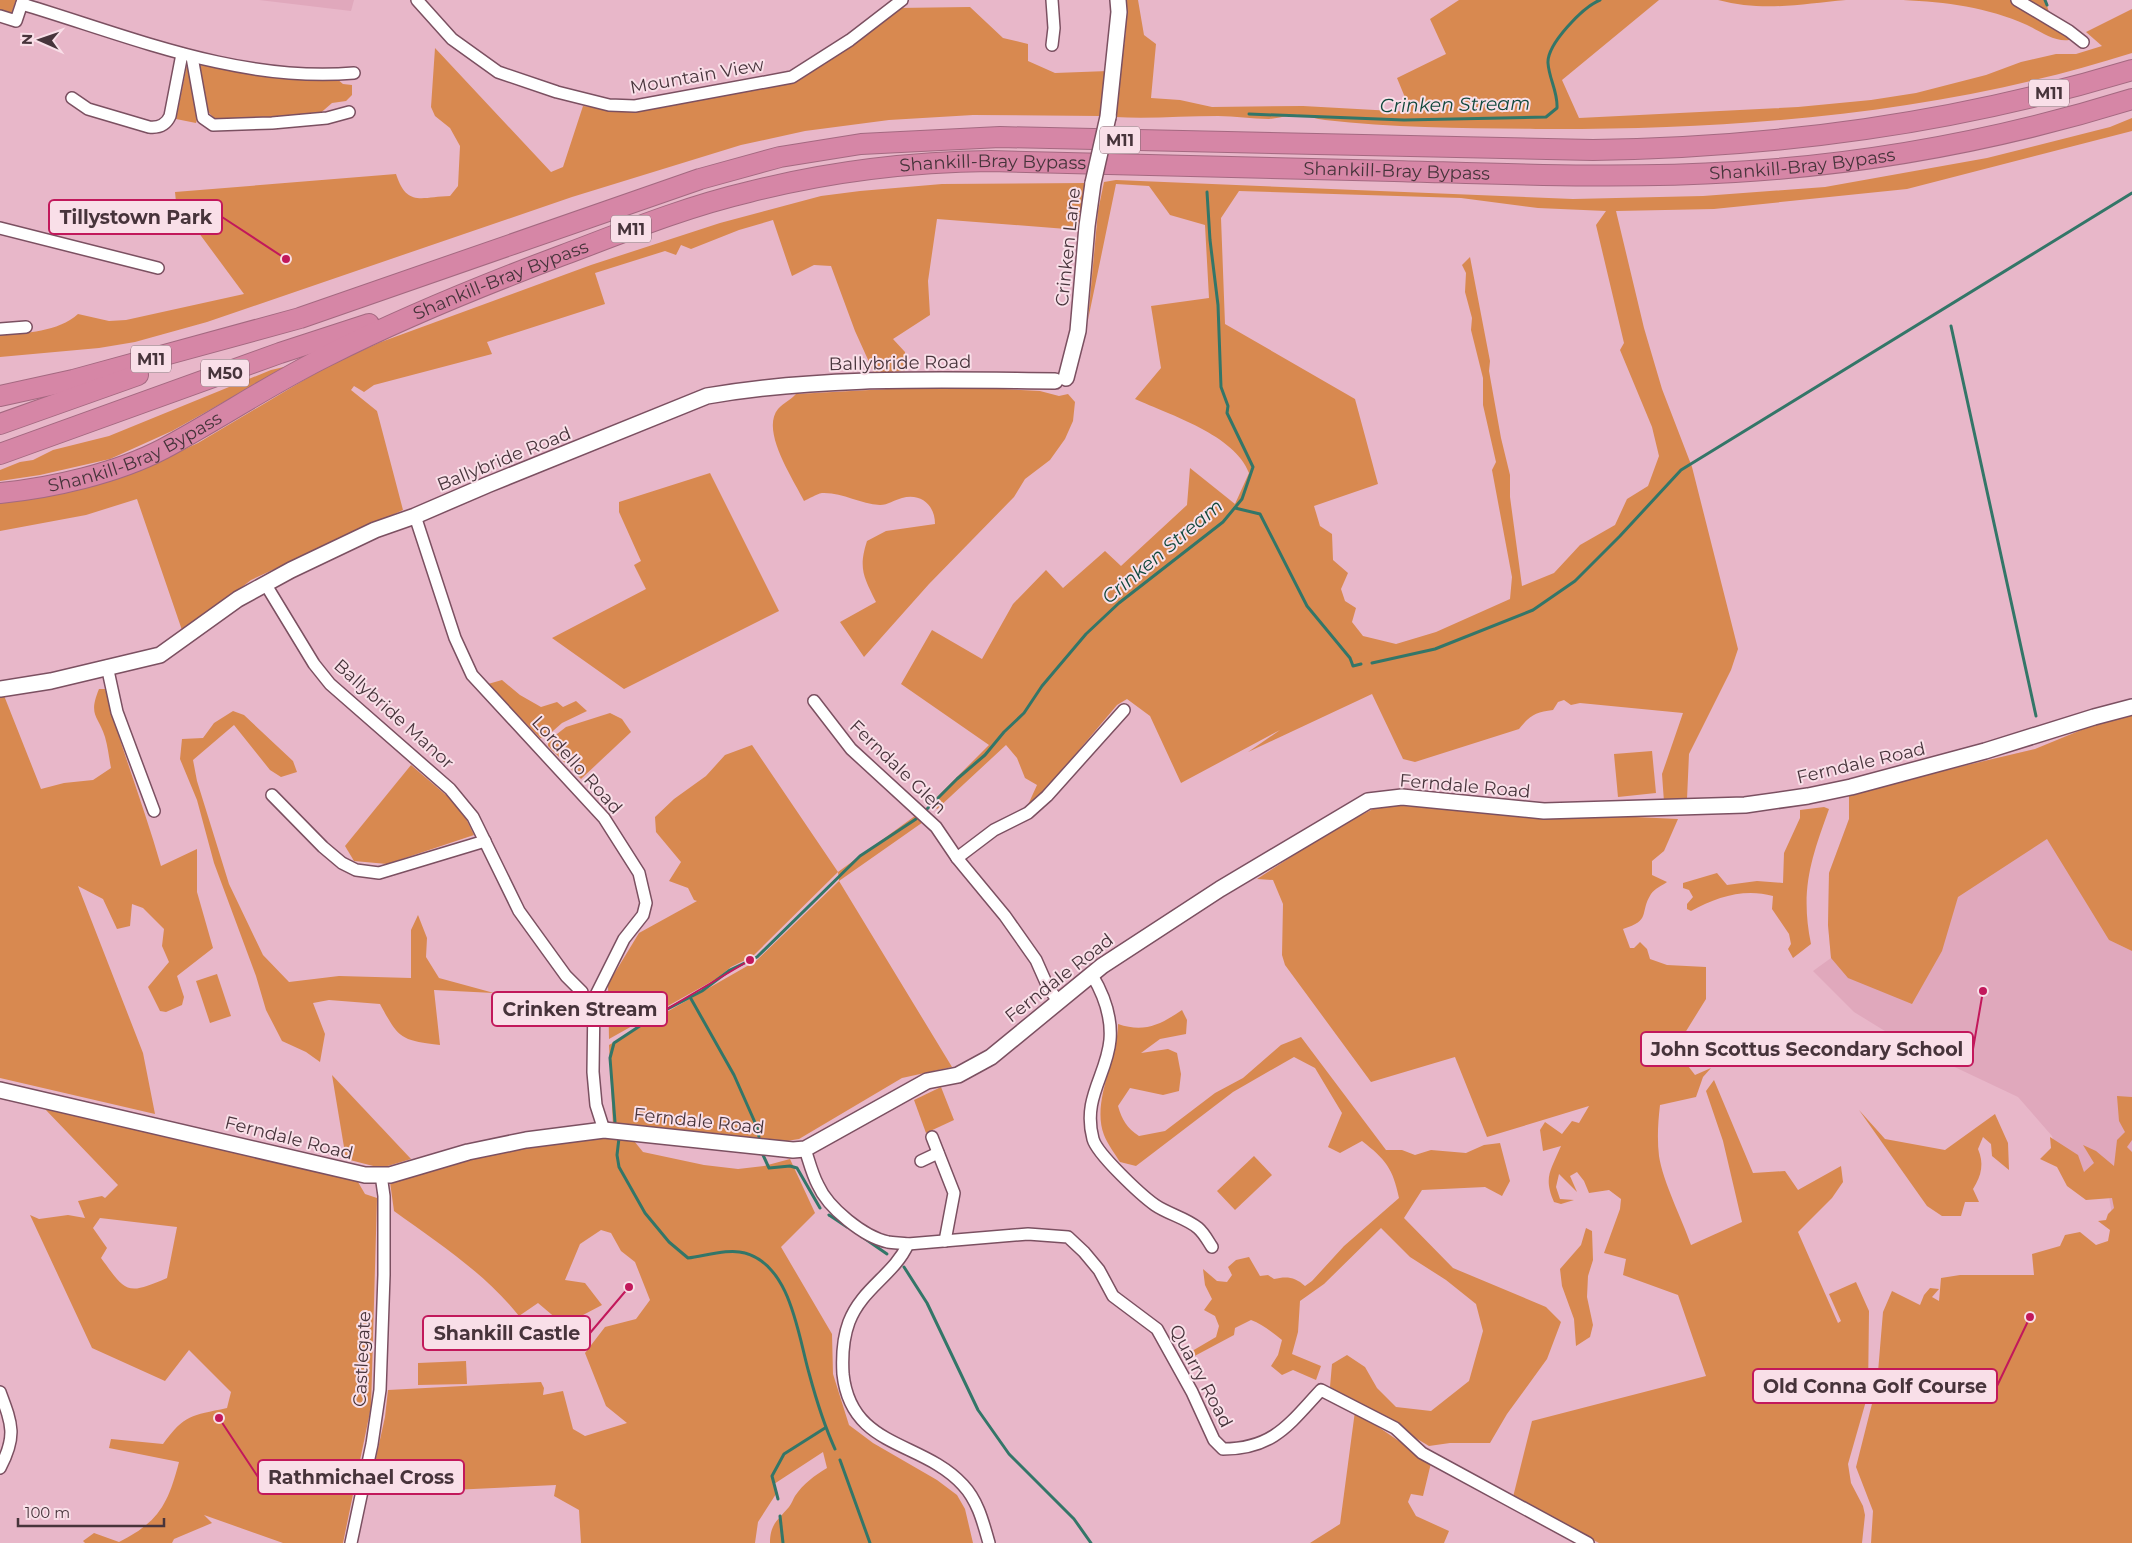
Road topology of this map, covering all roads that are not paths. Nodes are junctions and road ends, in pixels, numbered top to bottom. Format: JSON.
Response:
{"nodes":[{"id":1,"x":417,"y":0,"type":"edge"},
{"id":2,"x":902,"y":0,"type":"edge"},
{"id":3,"x":1052,"y":0,"type":"edge"},
{"id":4,"x":1118,"y":0,"type":"edge"},
{"id":5,"x":2017,"y":0,"type":"edge"},
{"id":6,"x":22,"y":2,"type":"edge"},
{"id":7,"x":0,"y":16,"type":"edge"},
{"id":8,"x":2083,"y":42,"type":"dead end"},
{"id":9,"x":1052,"y":45,"type":"dead end"},
{"id":10,"x":187,"y":55,"type":"junction"},
{"id":11,"x":2132,"y":70,"type":"edge"},
{"id":12,"x":354,"y":72,"type":"dead end"},
{"id":13,"x":72,"y":98,"type":"dead end"},
{"id":14,"x":2132,"y":99,"type":"edge"},
{"id":15,"x":349,"y":112,"type":"dead end"},
{"id":16,"x":0,"y":228,"type":"edge"},
{"id":17,"x":158,"y":268,"type":"dead end"},
{"id":18,"x":452,"y":297,"type":"junction"},
{"id":19,"x":300,"y":318,"type":"junction"},
{"id":20,"x":26,"y":327,"type":"dead end"},
{"id":21,"x":0,"y":329,"type":"edge"},
{"id":22,"x":1060,"y":379,"type":"joint"},
{"id":23,"x":0,"y":396,"type":"edge"},
{"id":24,"x":0,"y":424,"type":"edge"},
{"id":25,"x":0,"y":454,"type":"edge"},
{"id":26,"x":0,"y":493,"type":"edge"},
{"id":27,"x":415,"y":516,"type":"junction"},
{"id":28,"x":266,"y":585,"type":"junction"},
{"id":29,"x":107,"y":666,"type":"junction"},
{"id":30,"x":0,"y":689,"type":"edge"},
{"id":31,"x":814,"y":701,"type":"dead end"},
{"id":32,"x":2132,"y":707,"type":"edge"},
{"id":33,"x":1124,"y":710,"type":"dead end"},
{"id":34,"x":272,"y":795,"type":"dead end"},
{"id":35,"x":154,"y":811,"type":"dead end"},
{"id":36,"x":485,"y":841,"type":"junction"},
{"id":37,"x":957,"y":858,"type":"junction"},
{"id":38,"x":1092,"y":975,"type":"junction"},
{"id":39,"x":582,"y":992,"type":"dead end"},
{"id":40,"x":1058,"y":1001,"type":"junction"},
{"id":41,"x":0,"y":1090,"type":"edge"},
{"id":42,"x":604,"y":1130,"type":"junction"},
{"id":43,"x":932,"y":1137,"type":"dead end"},
{"id":44,"x":805,"y":1149,"type":"junction"},
{"id":45,"x":938,"y":1153,"type":"junction"},
{"id":46,"x":921,"y":1161,"type":"dead end"},
{"id":47,"x":381,"y":1175,"type":"junction"},
{"id":48,"x":945,"y":1240,"type":"junction"},
{"id":49,"x":908,"y":1244,"type":"junction"},
{"id":50,"x":1212,"y":1247,"type":"dead end"},
{"id":51,"x":0,"y":1392,"type":"edge"},
{"id":52,"x":0,"y":1468,"type":"edge"},
{"id":53,"x":351,"y":1543,"type":"edge"},
{"id":54,"x":989,"y":1543,"type":"edge"},
{"id":55,"x":1588,"y":1543,"type":"edge"}],
"edges":[{"from":1,"to":2,"type":"street","name":"Mountain View"},
{"from":3,"to":9,"type":"street"},
{"from":4,"to":22,"type":"street","name":"Crinken Lane","bridge":true},
{"from":5,"to":8,"type":"street"},
{"from":6,"to":7,"type":"street"},
{"from":6,"to":10,"type":"street"},
{"from":10,"to":12,"type":"street"},
{"from":10,"to":13,"type":"street"},
{"from":10,"to":15,"type":"street"},
{"from":11,"to":19,"type":"highway","name":"Shankill-Bray Bypass","number":"M11"},
{"from":14,"to":18,"type":"highway","name":"Shankill-Bray Bypass","number":"M11"},
{"from":16,"to":17,"type":"street"},
{"from":18,"to":25,"type":"highway","number":"M50"},
{"from":18,"to":26,"type":"highway","name":"Shankill-Bray Bypass","number":"M11"},
{"from":19,"to":23,"type":"highway","name":"Shankill-Bray Bypass","number":"M11"},
{"from":19,"to":24,"type":"highway","number":"M50"},
{"from":20,"to":21,"type":"street"},
{"from":22,"to":27,"type":"street","name":"Ballybride Road"},
{"from":27,"to":28,"type":"street","name":"Ballybride Road"},
{"from":27,"to":42,"type":"street","name":"Lordello Road"},
{"from":28,"to":29,"type":"street","name":"Ballybride Road"},
{"from":28,"to":36,"type":"street","name":"Ballybride Manor"},
{"from":29,"to":30,"type":"street","name":"Ballybride Road"},
{"from":29,"to":35,"type":"street"},
{"from":31,"to":37,"type":"street","name":"Ferndale Glen"},
{"from":32,"to":38,"type":"street","name":"Ferndale Road"},
{"from":33,"to":37,"type":"street"},
{"from":34,"to":36,"type":"street"},
{"from":36,"to":39,"type":"street","name":"Ballybride Manor"},
{"from":37,"to":40,"type":"street","name":"Ferndale Glen"},
{"from":38,"to":40,"type":"street","name":"Ferndale Road"},
{"from":38,"to":50,"type":"street"},
{"from":40,"to":44,"type":"street","name":"Ferndale Road"},
{"from":41,"to":47,"type":"street","name":"Ferndale Road"},
{"from":42,"to":44,"type":"street","name":"Ferndale Road"},
{"from":42,"to":47,"type":"street","name":"Ferndale Road"},
{"from":43,"to":45,"type":"street"},
{"from":44,"to":49,"type":"street","name":"Quarry Road"},
{"from":45,"to":46,"type":"street"},
{"from":45,"to":48,"type":"street"},
{"from":47,"to":53,"type":"street","name":"Castlegate"},
{"from":48,"to":49,"type":"street","name":"Quarry Road"},
{"from":48,"to":55,"type":"street","name":"Quarry Road"},
{"from":49,"to":54,"type":"street"},
{"from":51,"to":52,"type":"street"}]}
